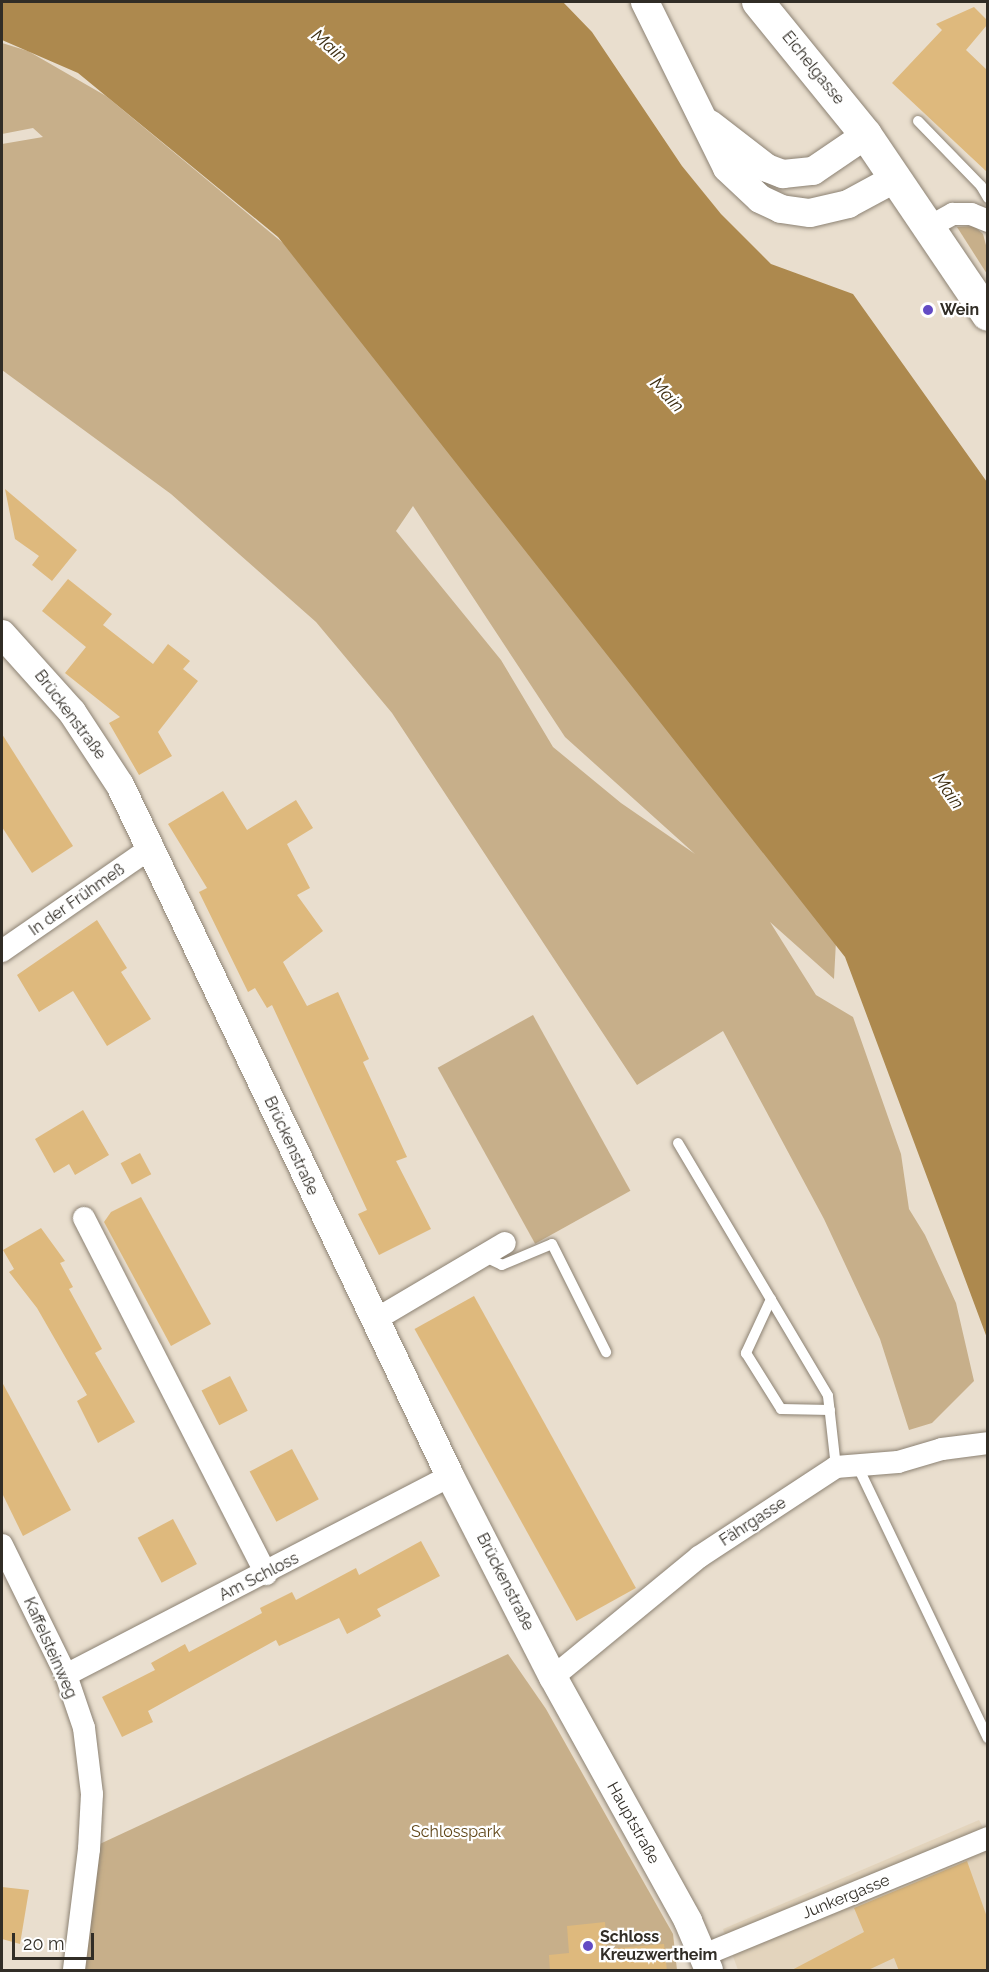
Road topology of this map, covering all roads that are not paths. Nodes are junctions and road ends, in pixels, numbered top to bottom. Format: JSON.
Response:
{"nodes":[{"id":1,"x":645,"y":2,"type":"edge"},
{"id":2,"x":758,"y":2,"type":"edge"},
{"id":3,"x":704,"y":119,"type":"junction"},
{"id":4,"x":918,"y":121,"type":"dead end"},
{"id":5,"x":866,"y":135,"type":"junction"},
{"id":6,"x":896,"y":178,"type":"junction"},
{"id":7,"x":987,"y":198,"type":"edge"},
{"id":8,"x":987,"y":221,"type":"edge"},
{"id":9,"x":930,"y":226,"type":"junction"},
{"id":10,"x":987,"y":315,"type":"edge"},
{"id":11,"x":2,"y":634,"type":"edge"},
{"id":12,"x":152,"y":847,"type":"junction"},
{"id":13,"x":2,"y":951,"type":"edge"},
{"id":14,"x":678,"y":1143,"type":"dead end"},
{"id":15,"x":84,"y":1218,"type":"dead end"},
{"id":16,"x":505,"y":1243,"type":"dead end"},
{"id":17,"x":482,"y":1256,"type":"junction"},
{"id":18,"x":771,"y":1299,"type":"junction"},
{"id":19,"x":373,"y":1321,"type":"junction"},
{"id":20,"x":606,"y":1352,"type":"dead end"},
{"id":21,"x":830,"y":1410,"type":"junction"},
{"id":22,"x":987,"y":1443,"type":"edge"},
{"id":23,"x":846,"y":1465,"type":"junction"},
{"id":24,"x":450,"y":1476,"type":"junction"},
{"id":25,"x":2,"y":1545,"type":"edge"},
{"id":26,"x":266,"y":1574,"type":"junction"},
{"id":27,"x":66,"y":1676,"type":"junction"},
{"id":28,"x":554,"y":1677,"type":"junction"},
{"id":29,"x":987,"y":1738,"type":"edge"},
{"id":30,"x":987,"y":1838,"type":"edge"},
{"id":31,"x":706,"y":1963,"type":"edge"},
{"id":32,"x":74,"y":1971,"type":"edge"}],
"edges":[{"from":1,"to":3,"type":"street"},
{"from":2,"to":5,"type":"main road","name":"Eichelgasse"},
{"from":3,"to":5,"type":"street"},
{"from":3,"to":6,"type":"street"},
{"from":4,"to":7,"type":"lane"},
{"from":5,"to":6,"type":"main road","name":"Eichelgasse"},
{"from":6,"to":9,"type":"main road","name":"Eichelgasse"},
{"from":8,"to":9,"type":"street"},
{"from":9,"to":10,"type":"main road","name":"Eichelgasse"},
{"from":11,"to":12,"type":"street","name":"Brückenstraße"},
{"from":12,"to":13,"type":"street","name":"In der Frühmeß"},
{"from":12,"to":19,"type":"street","name":"Brückenstraße"},
{"from":14,"to":18,"type":"lane"},
{"from":15,"to":26,"type":"street"},
{"from":16,"to":17,"type":"street"},
{"from":17,"to":19,"type":"street"},
{"from":17,"to":20,"type":"lane"},
{"from":18,"to":21,"type":"lane"},
{"from":18,"to":21,"type":"lane"},
{"from":19,"to":24,"type":"street","name":"Brückenstraße"},
{"from":21,"to":23,"type":"lane"},
{"from":22,"to":23,"type":"street"},
{"from":23,"to":28,"type":"street","name":"Fährgasse"},
{"from":23,"to":29,"type":"lane"},
{"from":24,"to":26,"type":"street","name":"Am Schloss"},
{"from":24,"to":28,"type":"street","name":"Brückenstraße"},
{"from":25,"to":27,"type":"street","name":"Kaffelsteinweg"},
{"from":26,"to":27,"type":"street","name":"Am Schloss"},
{"from":27,"to":32,"type":"street","name":"Kaffelsteinweg"},
{"from":28,"to":31,"type":"street","name":"Hauptstraße"},
{"from":30,"to":31,"type":"street","name":"Junkergasse"}]}
